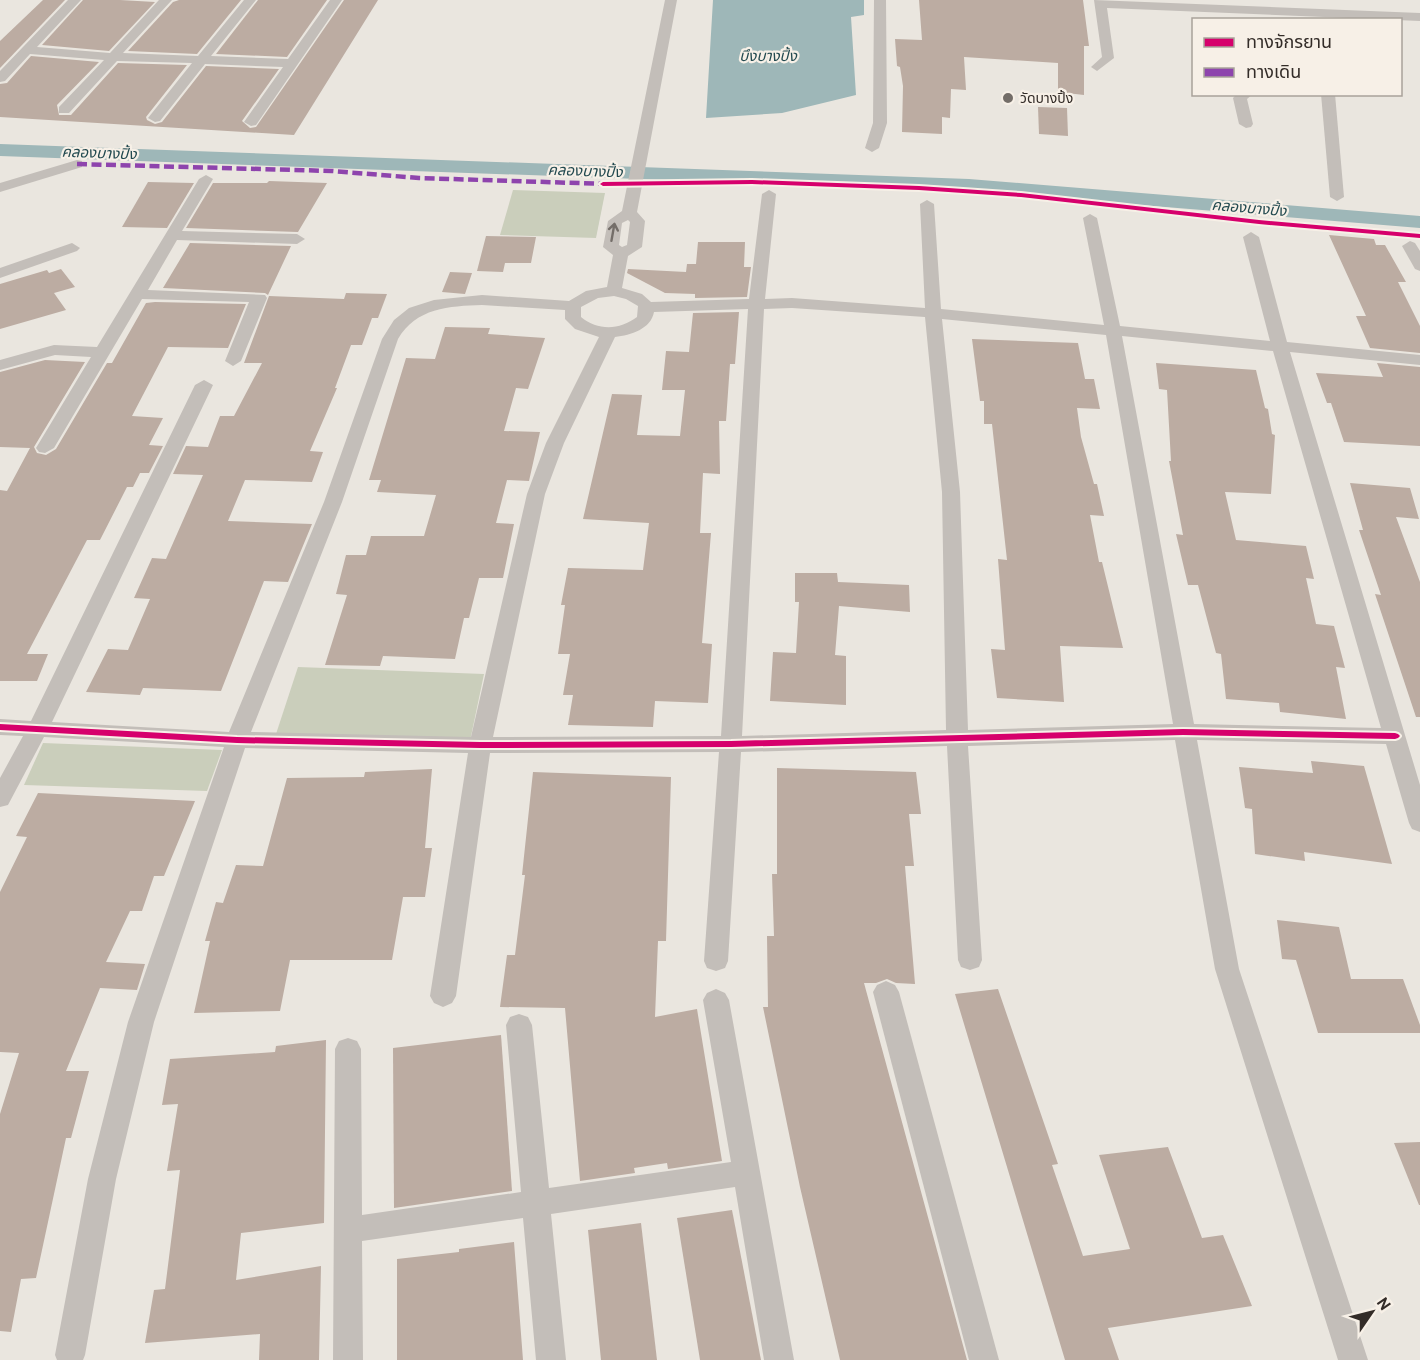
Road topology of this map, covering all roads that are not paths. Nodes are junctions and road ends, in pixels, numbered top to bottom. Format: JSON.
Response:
{"nodes":[{"id":1,"x":75,"y":0,"type":"edge"},
{"id":2,"x":166,"y":0,"type":"edge"},
{"id":3,"x":250,"y":0,"type":"edge"},
{"id":4,"x":336,"y":0,"type":"edge"},
{"id":5,"x":671,"y":0,"type":"edge"},
{"id":6,"x":880,"y":0,"type":"edge"},
{"id":7,"x":1100,"y":2,"type":"edge"},
{"id":8,"x":1238,"y":15,"type":"edge"},
{"id":9,"x":1314,"y":16,"type":"edge"},
{"id":10,"x":1420,"y":17,"type":"edge"},
{"id":11,"x":27,"y":50,"type":"junction"},
{"id":12,"x":115,"y":57,"type":"junction"},
{"id":13,"x":202,"y":60,"type":"junction"},
{"id":14,"x":292,"y":63,"type":"junction"},
{"id":15,"x":1096,"y":67,"type":"dead end"},
{"id":16,"x":0,"y":78,"type":"edge"},
{"id":17,"x":1244,"y":96,"type":"edge"},
{"id":18,"x":1328,"y":96,"type":"edge"},
{"id":19,"x":64,"y":110,"type":"dead end"},
{"id":20,"x":155,"y":118,"type":"dead end"},
{"id":21,"x":251,"y":122,"type":"dead end"},
{"id":22,"x":1246,"y":124,"type":"dead end"},
{"id":23,"x":872,"y":148,"type":"dead end"},
{"id":24,"x":77,"y":164,"type":"dead end"},
{"id":25,"x":206,"y":179,"type":"dead end"},
{"id":26,"x":0,"y":188,"type":"edge"},
{"id":27,"x":769,"y":194,"type":"dead end"},
{"id":28,"x":1337,"y":197,"type":"dead end"},
{"id":29,"x":927,"y":204,"type":"dead end"},
{"id":30,"x":629,"y":213,"type":"junction"},
{"id":31,"x":1090,"y":218,"type":"dead end"},
{"id":32,"x":173,"y":235,"type":"junction"},
{"id":33,"x":1251,"y":237,"type":"dead end"},
{"id":34,"x":297,"y":238,"type":"dead end"},
{"id":35,"x":1410,"y":246,"type":"dead end"},
{"id":36,"x":72,"y":248,"type":"dead end"},
{"id":37,"x":621,"y":254,"type":"junction"},
{"id":38,"x":1420,"y":266,"type":"edge"},
{"id":39,"x":0,"y":273,"type":"edge"},
{"id":40,"x":614,"y":291,"type":"junction"},
{"id":41,"x":138,"y":294,"type":"junction"},
{"id":42,"x":756,"y":303,"type":"junction"},
{"id":43,"x":573,"y":306,"type":"junction"},
{"id":44,"x":647,"y":307,"type":"junction"},
{"id":45,"x":933,"y":313,"type":"junction"},
{"id":46,"x":1113,"y":330,"type":"junction"},
{"id":47,"x":609,"y":332,"type":"junction"},
{"id":48,"x":1280,"y":346,"type":"junction"},
{"id":49,"x":103,"y":352,"type":"junction"},
{"id":50,"x":1420,"y":360,"type":"edge"},
{"id":51,"x":233,"y":361,"type":"dead end"},
{"id":52,"x":0,"y":365,"type":"edge"},
{"id":53,"x":204,"y":385,"type":"dead end"},
{"id":54,"x":45,"y":448,"type":"dead end"},
{"id":55,"x":0,"y":727,"type":"edge"},
{"id":56,"x":38,"y":728,"type":"junction"},
{"id":57,"x":1183,"y":732,"type":"junction"},
{"id":58,"x":957,"y":736,"type":"junction"},
{"id":59,"x":1395,"y":736,"type":"junction"},
{"id":60,"x":237,"y":740,"type":"junction"},
{"id":61,"x":731,"y":744,"type":"junction"},
{"id":62,"x":480,"y":745,"type":"junction"},
{"id":63,"x":0,"y":799,"type":"edge"},
{"id":64,"x":1420,"y":823,"type":"edge"},
{"id":65,"x":970,"y":960,"type":"dead end"},
{"id":66,"x":716,"y":961,"type":"dead end"},
{"id":67,"x":886,"y":992,"type":"dead end"},
{"id":68,"x":443,"y":996,"type":"dead end"},
{"id":69,"x":716,"y":1000,"type":"dead end"},
{"id":70,"x":519,"y":1025,"type":"dead end"},
{"id":71,"x":348,"y":1049,"type":"dead end"},
{"id":72,"x":744,"y":1173,"type":"junction"},
{"id":73,"x":536,"y":1203,"type":"junction"},
{"id":74,"x":347,"y":1230,"type":"junction"},
{"id":75,"x":70,"y":1355,"type":"dead end"},
{"id":76,"x":348,"y":1360,"type":"edge"},
{"id":77,"x":550,"y":1360,"type":"edge"},
{"id":78,"x":779,"y":1360,"type":"edge"},
{"id":79,"x":984,"y":1360,"type":"edge"},
{"id":80,"x":1353,"y":1360,"type":"edge"}],
"edges":[{"from":1,"to":11,"type":"street"},
{"from":2,"to":12,"type":"street"},
{"from":3,"to":13,"type":"street"},
{"from":4,"to":14,"type":"street"},
{"from":5,"to":30,"type":"street"},
{"from":6,"to":23,"type":"street"},
{"from":7,"to":8,"type":"street"},
{"from":7,"to":15,"type":"street"},
{"from":8,"to":9,"type":"street"},
{"from":9,"to":10,"type":"street"},
{"from":11,"to":12,"type":"street"},
{"from":11,"to":16,"type":"street"},
{"from":12,"to":13,"type":"street"},
{"from":12,"to":19,"type":"street"},
{"from":13,"to":14,"type":"street"},
{"from":13,"to":20,"type":"street"},
{"from":14,"to":21,"type":"street"},
{"from":17,"to":22,"type":"street"},
{"from":18,"to":28,"type":"street"},
{"from":24,"to":26,"type":"street"},
{"from":25,"to":32,"type":"street"},
{"from":27,"to":42,"type":"street"},
{"from":29,"to":45,"type":"street"},
{"from":30,"to":37,"type":"street"},
{"from":37,"to":30,"type":"street","one_way":true},
{"from":31,"to":46,"type":"street"},
{"from":32,"to":34,"type":"street"},
{"from":32,"to":41,"type":"street"},
{"from":33,"to":48,"type":"street"},
{"from":35,"to":38,"type":"street"},
{"from":36,"to":39,"type":"street"},
{"from":37,"to":40,"type":"street"},
{"from":40,"to":43,"type":"street"},
{"from":40,"to":44,"type":"street"},
{"from":41,"to":49,"type":"street"},
{"from":41,"to":51,"type":"street"},
{"from":42,"to":44,"type":"street"},
{"from":42,"to":45,"type":"street"},
{"from":42,"to":61,"type":"street"},
{"from":43,"to":47,"type":"street"},
{"from":43,"to":60,"type":"street"},
{"from":44,"to":47,"type":"street"},
{"from":45,"to":46,"type":"street"},
{"from":45,"to":58,"type":"street"},
{"from":46,"to":48,"type":"street"},
{"from":46,"to":57,"type":"street"},
{"from":47,"to":62,"type":"street"},
{"from":48,"to":50,"type":"street"},
{"from":48,"to":59,"type":"street"},
{"from":49,"to":52,"type":"street"},
{"from":49,"to":54,"type":"street"},
{"from":53,"to":56,"type":"street"},
{"from":55,"to":56,"type":"street"},
{"from":56,"to":60,"type":"street"},
{"from":56,"to":63,"type":"street"},
{"from":57,"to":58,"type":"street"},
{"from":57,"to":59,"type":"street"},
{"from":57,"to":80,"type":"street"},
{"from":58,"to":61,"type":"street"},
{"from":58,"to":65,"type":"street"},
{"from":59,"to":64,"type":"street"},
{"from":60,"to":62,"type":"street"},
{"from":60,"to":75,"type":"street"},
{"from":61,"to":62,"type":"street"},
{"from":61,"to":66,"type":"street"},
{"from":62,"to":68,"type":"street"},
{"from":67,"to":79,"type":"street"},
{"from":69,"to":72,"type":"street"},
{"from":70,"to":73,"type":"street"},
{"from":71,"to":74,"type":"street"},
{"from":72,"to":73,"type":"street"},
{"from":72,"to":78,"type":"street"},
{"from":73,"to":74,"type":"street"},
{"from":73,"to":77,"type":"street"},
{"from":74,"to":76,"type":"street"}]}
